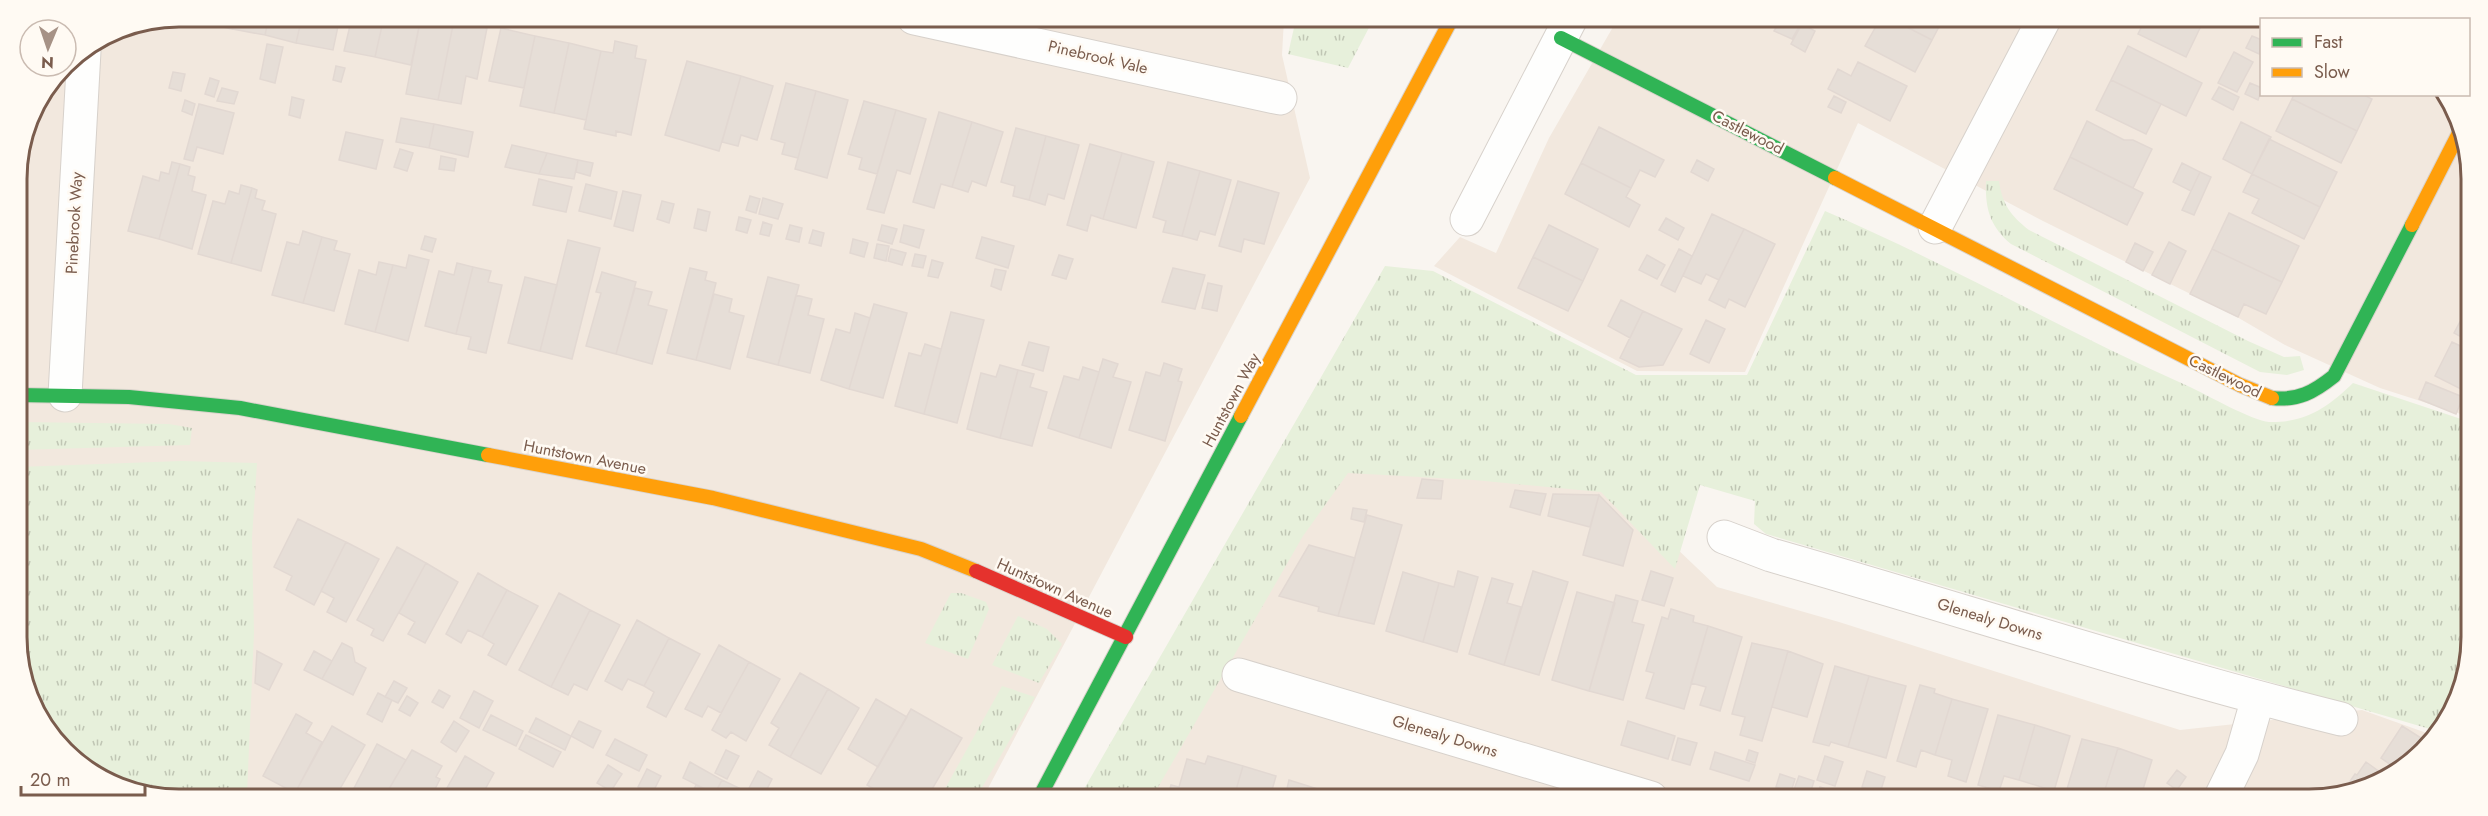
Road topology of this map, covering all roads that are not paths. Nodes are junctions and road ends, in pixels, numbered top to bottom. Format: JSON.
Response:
{"nodes":[{"id":1,"x":1000,"y":27,"type":"edge"},
{"id":2,"x":1447,"y":27,"type":"edge"},
{"id":3,"x":2040,"y":27,"type":"edge"},
{"id":4,"x":1566,"y":29,"type":"edge"},
{"id":5,"x":1048,"y":32,"type":"edge"},
{"id":6,"x":83,"y":62,"type":"edge"},
{"id":7,"x":1280,"y":98,"type":"dead end"},
{"id":8,"x":2455,"y":140,"type":"edge"},
{"id":9,"x":1467,"y":219,"type":"dead end"},
{"id":10,"x":1935,"y":227,"type":"junction"},
{"id":11,"x":27,"y":395,"type":"edge"},
{"id":12,"x":65,"y":395,"type":"junction"},
{"id":13,"x":1724,"y":537,"type":"dead end"},
{"id":14,"x":1126,"y":637,"type":"junction"},
{"id":15,"x":1239,"y":675,"type":"dead end"},
{"id":16,"x":2258,"y":698,"type":"junction"},
{"id":17,"x":2341,"y":719,"type":"dead end"},
{"id":18,"x":1044,"y":789,"type":"edge"},
{"id":19,"x":1621,"y":789,"type":"edge"},
{"id":20,"x":2225,"y":789,"type":"edge"}],
"edges":[{"from":1,"to":5,"type":"street","name":"Pinebrook Vale"},
{"from":2,"to":14,"type":"street","name":"Huntstown Way"},
{"from":3,"to":10,"type":"street"},
{"from":4,"to":9,"type":"street","name":"Castlewood"},
{"from":4,"to":10,"type":"street","name":"Castlewood"},
{"from":5,"to":7,"type":"street","name":"Pinebrook Vale"},
{"from":6,"to":12,"type":"street","name":"Pinebrook Way"},
{"from":8,"to":10,"type":"street","name":"Castlewood"},
{"from":11,"to":12,"type":"street","name":"Huntstown Avenue"},
{"from":12,"to":14,"type":"street","name":"Huntstown Avenue"},
{"from":13,"to":16,"type":"street","name":"Glenealy Downs"},
{"from":14,"to":18,"type":"street","name":"Huntstown Way"},
{"from":15,"to":19,"type":"street","name":"Glenealy Downs"},
{"from":16,"to":17,"type":"street","name":"Glenealy Downs"},
{"from":16,"to":20,"type":"street"}]}
